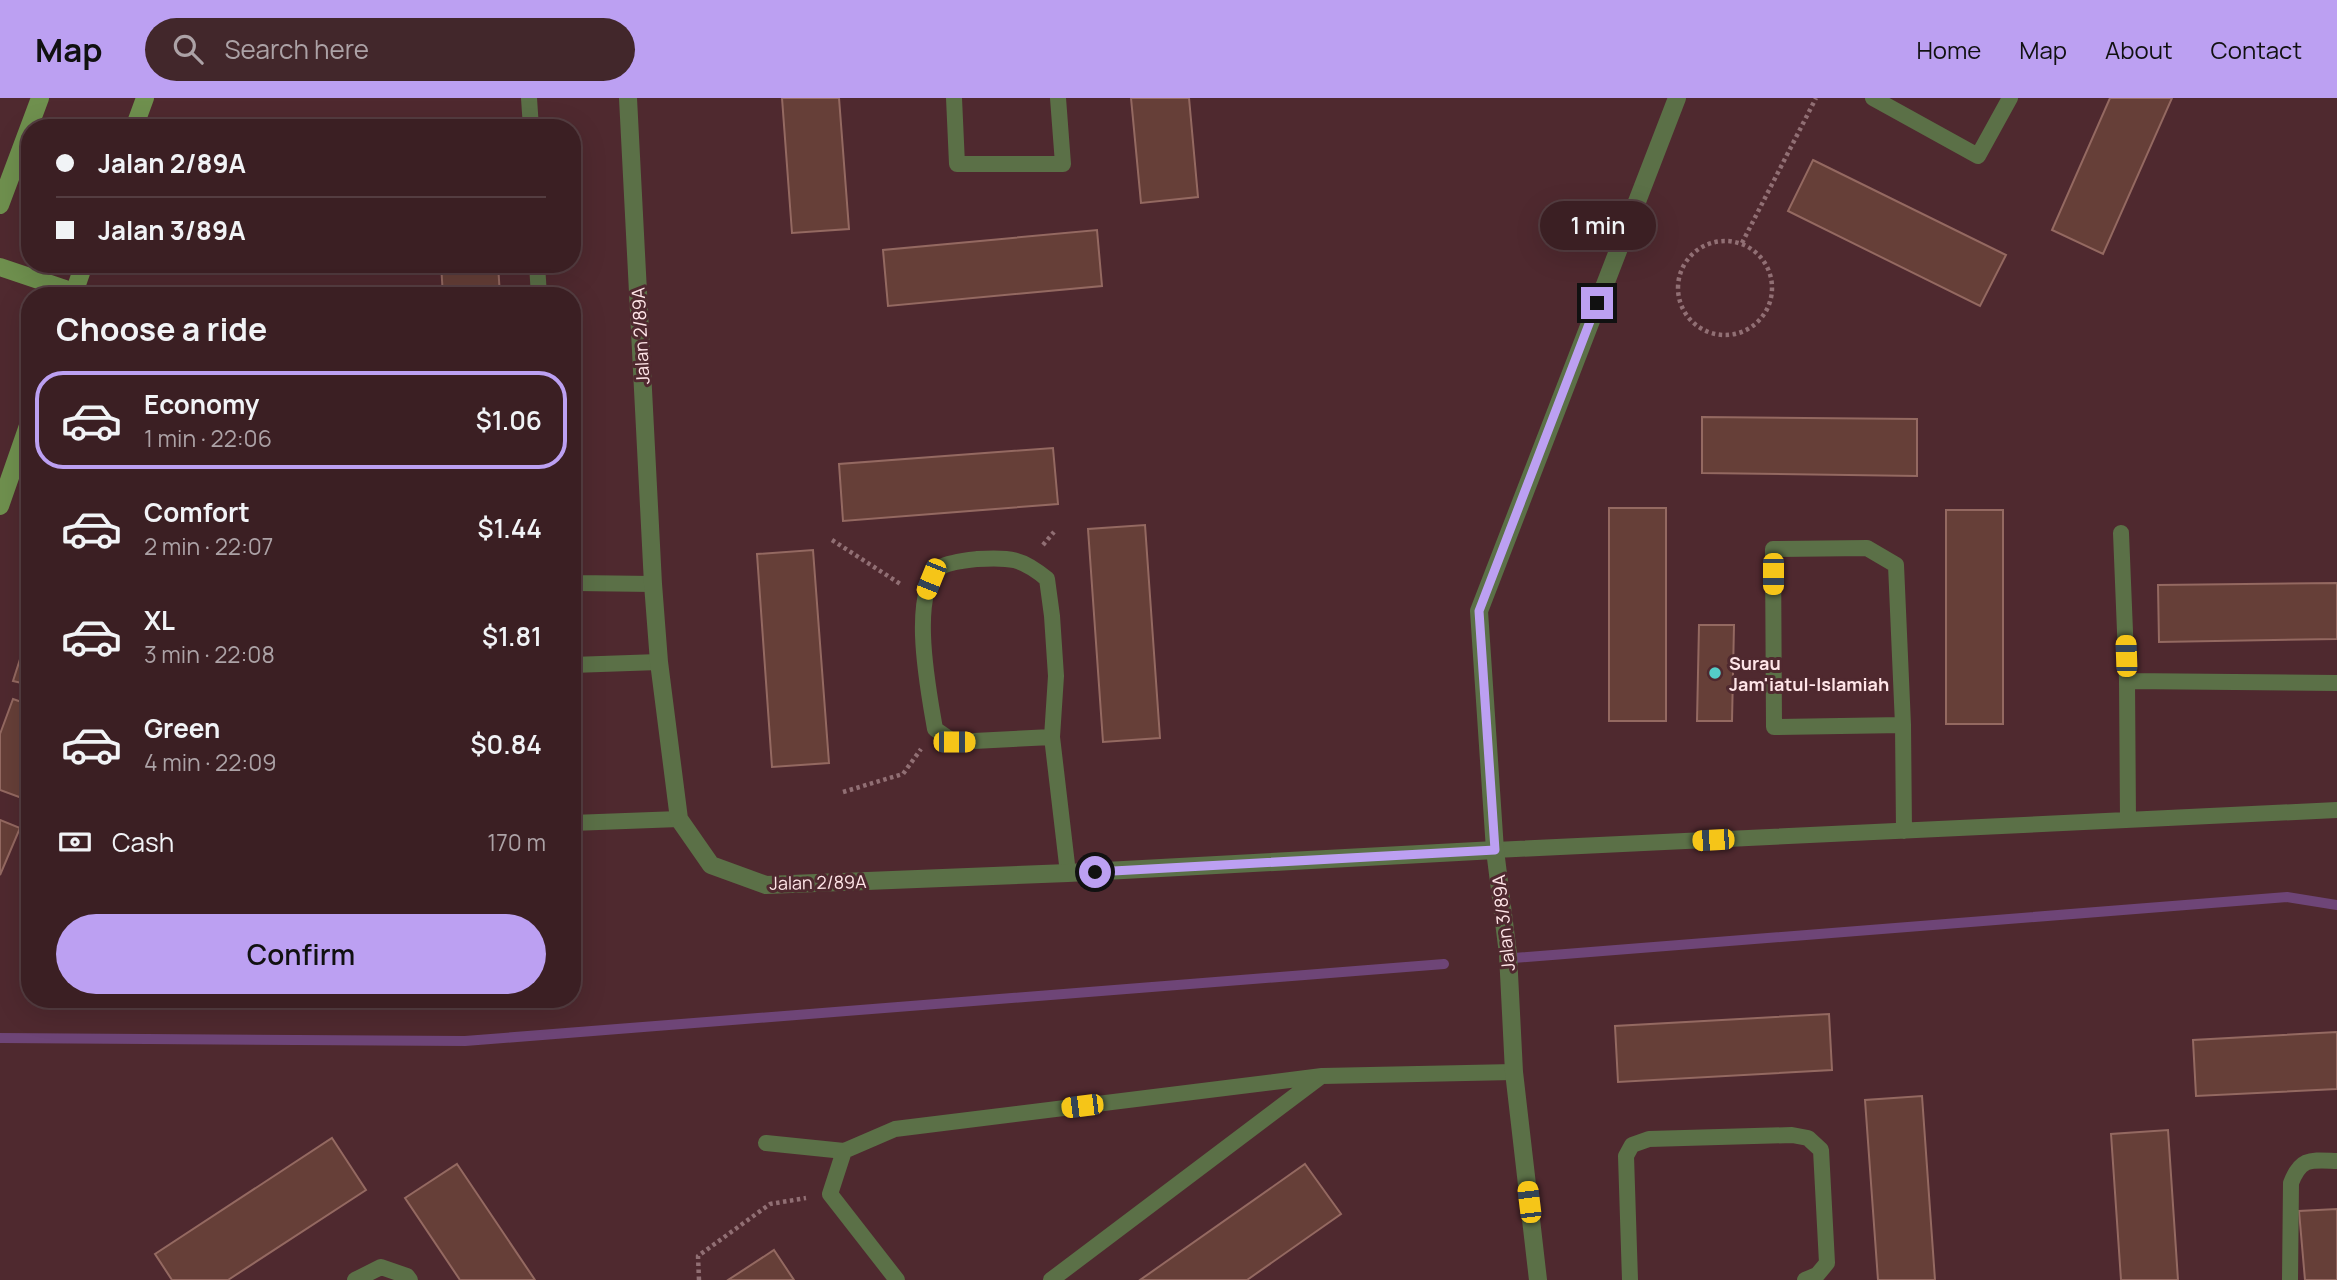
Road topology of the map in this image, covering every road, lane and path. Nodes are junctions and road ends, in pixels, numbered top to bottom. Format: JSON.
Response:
{"nodes":[{"id":1,"x":40,"y":98,"type":"edge"},
{"id":2,"x":145,"y":98,"type":"edge"},
{"id":3,"x":529,"y":98,"type":"edge"},
{"id":4,"x":628,"y":98,"type":"edge"},
{"id":5,"x":954,"y":98,"type":"edge"},
{"id":6,"x":1058,"y":98,"type":"edge"},
{"id":7,"x":1677,"y":98,"type":"edge"},
{"id":8,"x":1816,"y":98,"type":"edge"},
{"id":9,"x":1873,"y":98,"type":"edge"},
{"id":10,"x":2010,"y":98,"type":"edge"},
{"id":11,"x":32,"y":119,"type":"edge"},
{"id":12,"x":137,"y":119,"type":"edge"},
{"id":13,"x":530,"y":119,"type":"edge"},
{"id":14,"x":21,"y":149,"type":"edge"},
{"id":15,"x":0,"y":205,"type":"edge"},
{"id":16,"x":1742,"y":243,"type":"junction"},
{"id":17,"x":0,"y":267,"type":"edge"},
{"id":18,"x":54,"y":287,"type":"edge"},
{"id":19,"x":21,"y":446,"type":"edge"},
{"id":20,"x":0,"y":506,"type":"edge"},
{"id":21,"x":2121,"y":533,"type":"dead end"},
{"id":22,"x":832,"y":540,"type":"dead end"},
{"id":23,"x":581,"y":583,"type":"edge"},
{"id":24,"x":653,"y":584,"type":"junction"},
{"id":25,"x":923,"y":598,"type":"junction"},
{"id":26,"x":659,"y":662,"type":"junction"},
{"id":27,"x":581,"y":666,"type":"edge"},
{"id":28,"x":2127,"y":681,"type":"junction"},
{"id":29,"x":2337,"y":683,"type":"edge"},
{"id":30,"x":1903,"y":725,"type":"junction"},
{"id":31,"x":935,"y":729,"type":"junction"},
{"id":32,"x":1052,"y":737,"type":"junction"},
{"id":33,"x":843,"y":792,"type":"dead end"},
{"id":34,"x":2337,"y":810,"type":"edge"},
{"id":35,"x":679,"y":819,"type":"junction"},
{"id":36,"x":2128,"y":820,"type":"junction"},
{"id":37,"x":581,"y":823,"type":"edge"},
{"id":38,"x":1904,"y":831,"type":"junction"},
{"id":39,"x":1495,"y":850,"type":"junction"},
{"id":40,"x":1068,"y":873,"type":"junction"},
{"id":41,"x":1514,"y":1072,"type":"junction"},
{"id":42,"x":1322,"y":1076,"type":"junction"},
{"id":43,"x":766,"y":1143,"type":"dead end"},
{"id":44,"x":845,"y":1151,"type":"junction"},
{"id":45,"x":2337,"y":1161,"type":"edge"},
{"id":46,"x":830,"y":1194,"type":"junction"},
{"id":47,"x":355,"y":1280,"type":"edge"},
{"id":48,"x":410,"y":1280,"type":"edge"},
{"id":49,"x":699,"y":1280,"type":"edge"},
{"id":50,"x":897,"y":1280,"type":"edge"},
{"id":51,"x":1051,"y":1280,"type":"edge"},
{"id":52,"x":1538,"y":1280,"type":"edge"},
{"id":53,"x":1630,"y":1280,"type":"edge"},
{"id":54,"x":1805,"y":1280,"type":"edge"},
{"id":55,"x":2290,"y":1280,"type":"edge"}],
"edges":[{"from":1,"to":11,"type":"street"},
{"from":2,"to":12,"type":"street"},
{"from":3,"to":13,"type":"lane"},
{"from":4,"to":24,"type":"street","name":"Jalan 2/89A"},
{"from":5,"to":6,"type":"lane"},
{"from":7,"to":39,"type":"street","name":"Jalan 3/89A"},
{"from":8,"to":16,"type":"path"},
{"from":9,"to":10,"type":"lane"},
{"from":14,"to":15,"type":"street"},
{"from":16,"to":16,"type":"path"},
{"from":17,"to":18,"type":"street"},
{"from":19,"to":20,"type":"street"},
{"from":21,"to":28,"type":"lane"},
{"from":22,"to":25,"type":"path"},
{"from":23,"to":24,"type":"lane"},
{"from":24,"to":26,"type":"street","name":"Jalan 2/89A"},
{"from":25,"to":31,"type":"lane"},
{"from":25,"to":32,"type":"lane"},
{"from":26,"to":27,"type":"lane"},
{"from":26,"to":35,"type":"street","name":"Jalan 2/89A"},
{"from":28,"to":29,"type":"lane"},
{"from":28,"to":36,"type":"lane"},
{"from":30,"to":30,"type":"lane"},
{"from":30,"to":38,"type":"lane"},
{"from":31,"to":32,"type":"lane"},
{"from":31,"to":33,"type":"path"},
{"from":32,"to":40,"type":"lane"},
{"from":34,"to":36,"type":"lane"},
{"from":35,"to":37,"type":"lane"},
{"from":35,"to":40,"type":"street","name":"Jalan 2/89A"},
{"from":36,"to":38,"type":"lane"},
{"from":38,"to":39,"type":"lane"},
{"from":39,"to":40,"type":"street","name":"Jalan 2/89A"},
{"from":39,"to":41,"type":"street","name":"Jalan 3/89A"},
{"from":41,"to":42,"type":"lane"},
{"from":41,"to":52,"type":"street","name":"Jalan 3/89A"},
{"from":42,"to":44,"type":"lane"},
{"from":42,"to":51,"type":"lane"},
{"from":43,"to":44,"type":"lane"},
{"from":44,"to":46,"type":"lane"},
{"from":45,"to":55,"type":"lane"},
{"from":46,"to":49,"type":"path"},
{"from":46,"to":50,"type":"lane"},
{"from":47,"to":48,"type":"lane"},
{"from":53,"to":54,"type":"lane"}]}
